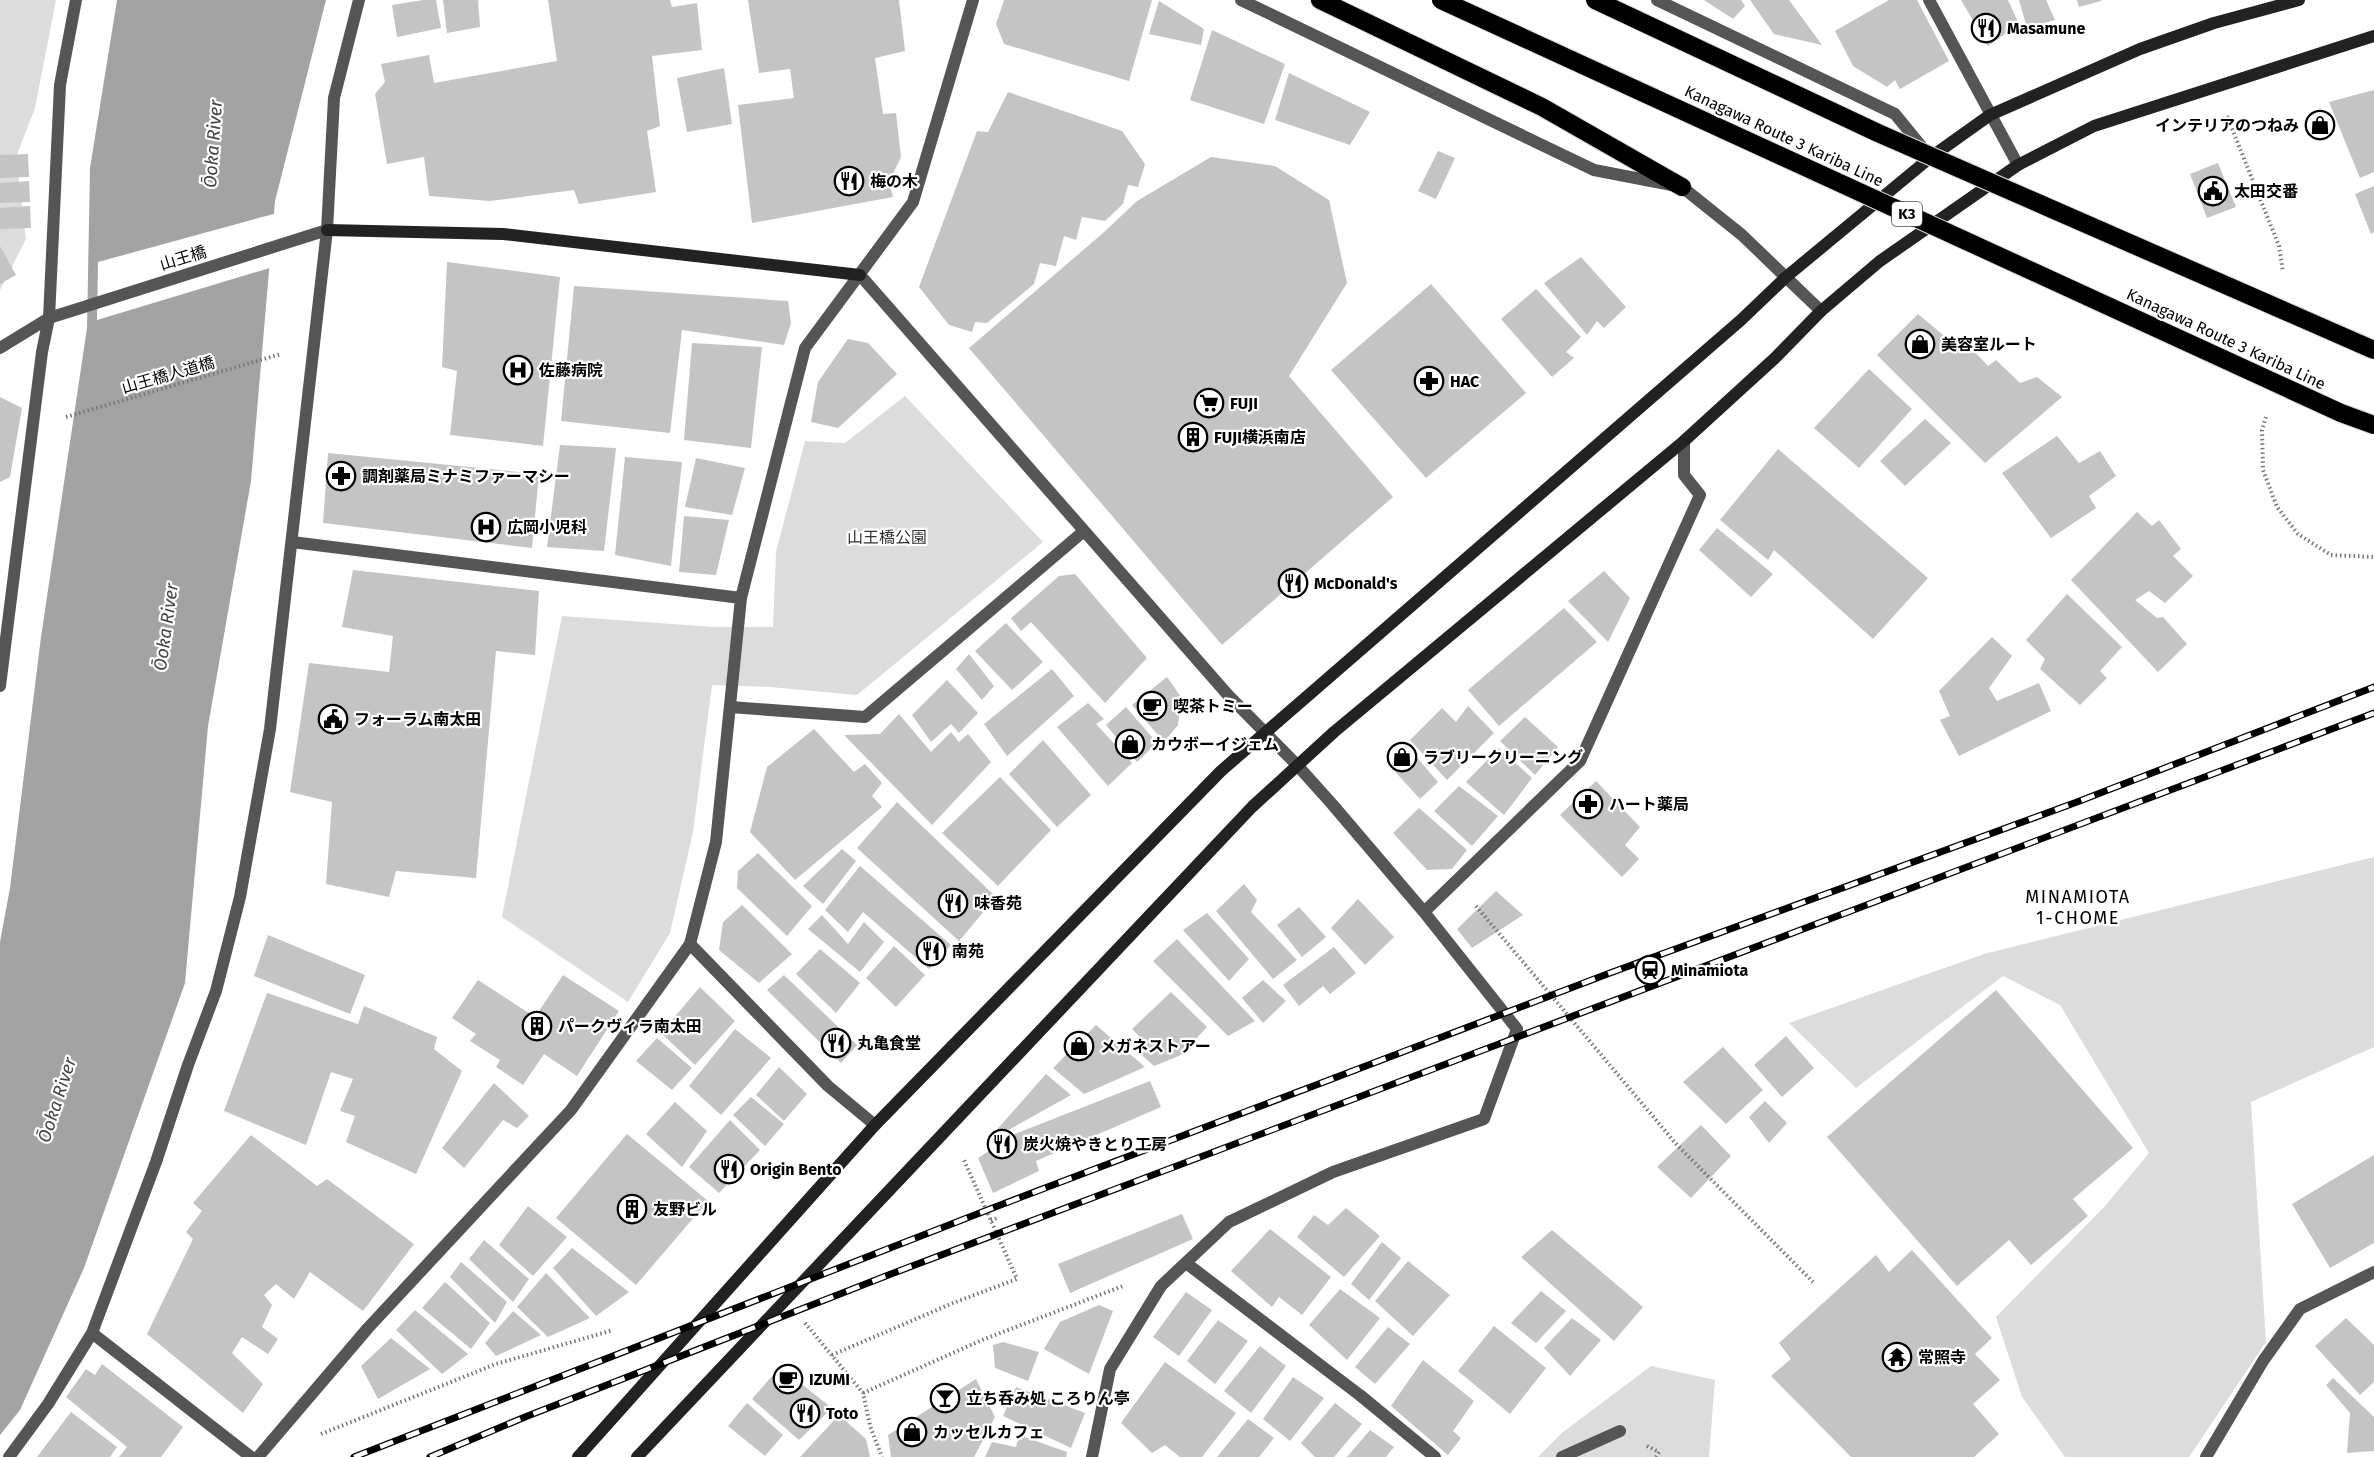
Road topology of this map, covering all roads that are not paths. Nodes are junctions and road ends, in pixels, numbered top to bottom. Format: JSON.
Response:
{"nodes":[{"id":1,"x":76,"y":0,"type":"edge"},
{"id":2,"x":359,"y":0,"type":"edge"},
{"id":3,"x":973,"y":0,"type":"edge"},
{"id":4,"x":1241,"y":0,"type":"edge"},
{"id":5,"x":1320,"y":0,"type":"edge"},
{"id":6,"x":1441,"y":0,"type":"edge"},
{"id":7,"x":1595,"y":0,"type":"edge"},
{"id":8,"x":1657,"y":0,"type":"edge"},
{"id":9,"x":1929,"y":0,"type":"edge"},
{"id":10,"x":2299,"y":0,"type":"edge"},
{"id":11,"x":2374,"y":36,"type":"edge"},
{"id":12,"x":1990,"y":115,"type":"junction"},
{"id":13,"x":1931,"y":157,"type":"junction"},
{"id":14,"x":2018,"y":165,"type":"junction"},
{"id":15,"x":1682,"y":187,"type":"junction"},
{"id":16,"x":327,"y":230,"type":"junction"},
{"id":17,"x":860,"y":275,"type":"junction"},
{"id":18,"x":1786,"y":277,"type":"junction"},
{"id":19,"x":1821,"y":312,"type":"junction"},
{"id":20,"x":49,"y":318,"type":"junction"},
{"id":21,"x":0,"y":348,"type":"edge"},
{"id":22,"x":2374,"y":350,"type":"edge"},
{"id":23,"x":2374,"y":425,"type":"edge"},
{"id":24,"x":1684,"y":441,"type":"junction"},
{"id":25,"x":1084,"y":531,"type":"junction"},
{"id":26,"x":292,"y":542,"type":"junction"},
{"id":27,"x":741,"y":598,"type":"junction"},
{"id":28,"x":0,"y":686,"type":"edge"},
{"id":29,"x":730,"y":707,"type":"junction"},
{"id":30,"x":1265,"y":733,"type":"junction"},
{"id":31,"x":1297,"y":765,"type":"junction"},
{"id":32,"x":1424,"y":912,"type":"junction"},
{"id":33,"x":690,"y":944,"type":"junction"},
{"id":34,"x":874,"y":1125,"type":"junction"},
{"id":35,"x":1186,"y":1263,"type":"junction"},
{"id":36,"x":2374,"y":1272,"type":"edge"},
{"id":37,"x":92,"y":1333,"type":"junction"},
{"id":38,"x":1620,"y":1431,"type":"dead end"},
{"id":39,"x":9,"y":1457,"type":"edge"},
{"id":40,"x":251,"y":1457,"type":"edge"},
{"id":41,"x":258,"y":1457,"type":"edge"},
{"id":42,"x":578,"y":1457,"type":"edge"},
{"id":43,"x":637,"y":1457,"type":"edge"},
{"id":44,"x":1092,"y":1457,"type":"edge"},
{"id":45,"x":1435,"y":1457,"type":"edge"},
{"id":46,"x":1562,"y":1457,"type":"edge"},
{"id":47,"x":2206,"y":1457,"type":"edge"}],
"edges":[{"from":1,"to":20,"type":"street"},
{"from":2,"to":16,"type":"street"},
{"from":3,"to":17,"type":"street"},
{"from":4,"to":15,"type":"street"},
{"from":5,"to":15,"type":"highway"},
{"from":6,"to":23,"type":"highway","name":"Kanagawa Route 3 Kariba Line","number":"K3","bridge":true},
{"from":7,"to":22,"type":"highway","bridge":true},
{"from":8,"to":13,"type":"street"},
{"from":9,"to":12,"type":"street"},
{"from":10,"to":12,"type":"main road"},
{"from":11,"to":14,"type":"main road"},
{"from":12,"to":13,"type":"main road"},
{"from":12,"to":14,"type":"street"},
{"from":13,"to":18,"type":"main road"},
{"from":14,"to":19,"type":"main road"},
{"from":15,"to":18,"type":"street"},
{"from":16,"to":17,"type":"main road"},
{"from":16,"to":20,"type":"street","name":"山王橋"},
{"from":16,"to":26,"type":"street"},
{"from":17,"to":25,"type":"street"},
{"from":17,"to":27,"type":"street"},
{"from":18,"to":19,"type":"street"},
{"from":18,"to":30,"type":"main road"},
{"from":19,"to":24,"type":"main road"},
{"from":20,"to":21,"type":"street","name":"山王橋"},
{"from":20,"to":28,"type":"street"},
{"from":24,"to":31,"type":"main road"},
{"from":24,"to":32,"type":"street"},
{"from":25,"to":29,"type":"street"},
{"from":25,"to":30,"type":"street"},
{"from":26,"to":27,"type":"street"},
{"from":26,"to":37,"type":"street"},
{"from":27,"to":29,"type":"street"},
{"from":29,"to":33,"type":"street"},
{"from":30,"to":31,"type":"street"},
{"from":30,"to":34,"type":"main road"},
{"from":31,"to":32,"type":"street"},
{"from":31,"to":43,"type":"main road"},
{"from":32,"to":35,"type":"street"},
{"from":33,"to":34,"type":"street"},
{"from":33,"to":41,"type":"street"},
{"from":34,"to":42,"type":"main road"},
{"from":35,"to":44,"type":"street"},
{"from":35,"to":45,"type":"street"},
{"from":36,"to":47,"type":"street"},
{"from":37,"to":39,"type":"street"},
{"from":37,"to":40,"type":"street"},
{"from":38,"to":46,"type":"street"}]}
